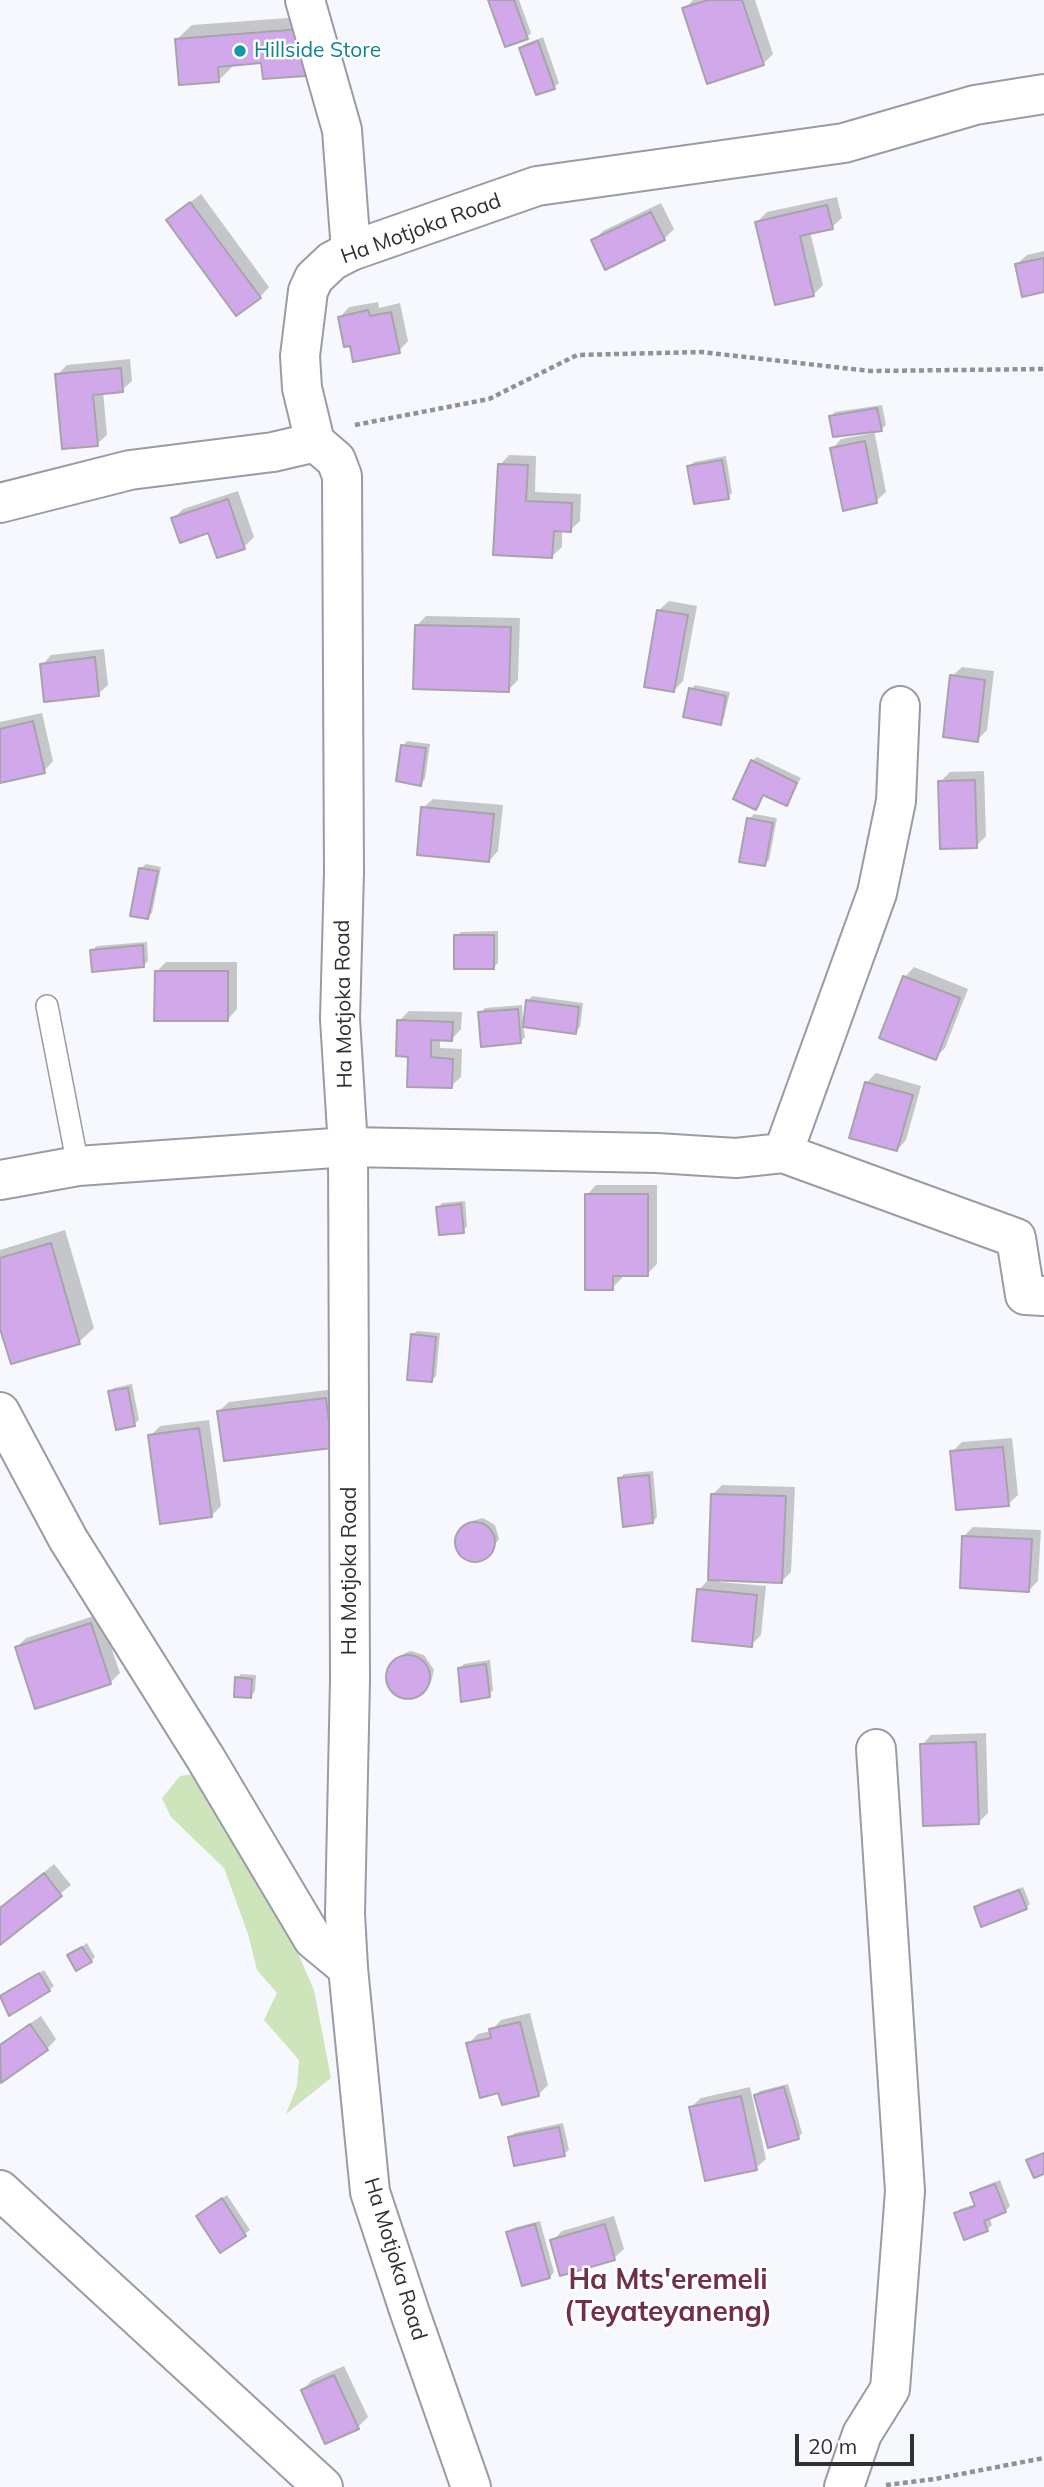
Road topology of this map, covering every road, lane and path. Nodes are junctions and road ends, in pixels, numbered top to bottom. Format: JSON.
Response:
{"nodes":[{"id":1,"x":305,"y":0,"type":"edge"},
{"id":2,"x":1044,"y":94,"type":"edge"},
{"id":3,"x":351,"y":251,"type":"junction"},
{"id":4,"x":1044,"y":369,"type":"edge"},
{"id":5,"x":316,"y":442,"type":"junction"},
{"id":6,"x":0,"y":503,"type":"edge"},
{"id":7,"x":900,"y":706,"type":"dead end"},
{"id":8,"x":47,"y":1006,"type":"dead end"},
{"id":9,"x":348,"y":1147,"type":"junction"},
{"id":10,"x":783,"y":1153,"type":"junction"},
{"id":11,"x":78,"y":1166,"type":"junction"},
{"id":12,"x":0,"y":1180,"type":"edge"},
{"id":13,"x":1044,"y":1296,"type":"edge"},
{"id":14,"x":0,"y":1412,"type":"edge"},
{"id":15,"x":876,"y":1749,"type":"dead end"},
{"id":16,"x":348,"y":1968,"type":"junction"},
{"id":17,"x":0,"y":2190,"type":"edge"},
{"id":18,"x":1044,"y":2458,"type":"edge"},
{"id":19,"x":862,"y":2486,"type":"edge"},
{"id":20,"x":323,"y":2487,"type":"edge"},
{"id":21,"x":471,"y":2487,"type":"edge"}],
"edges":[{"from":1,"to":3,"type":"street"},
{"from":2,"to":3,"type":"street","name":"Ha Motjoka Road"},
{"from":3,"to":5,"type":"street","name":"Ha Motjoka Road"},
{"from":4,"to":5,"type":"path"},
{"from":5,"to":6,"type":"street"},
{"from":5,"to":9,"type":"street","name":"Ha Motjoka Road"},
{"from":7,"to":10,"type":"street"},
{"from":8,"to":11,"type":"lane"},
{"from":9,"to":10,"type":"street"},
{"from":9,"to":11,"type":"street"},
{"from":9,"to":16,"type":"street","name":"Ha Motjoka Road"},
{"from":10,"to":13,"type":"street"},
{"from":11,"to":12,"type":"street"},
{"from":14,"to":16,"type":"street"},
{"from":15,"to":19,"type":"street"},
{"from":16,"to":21,"type":"street","name":"Ha Motjoka Road"},
{"from":17,"to":20,"type":"street"},
{"from":18,"to":19,"type":"path"}]}
